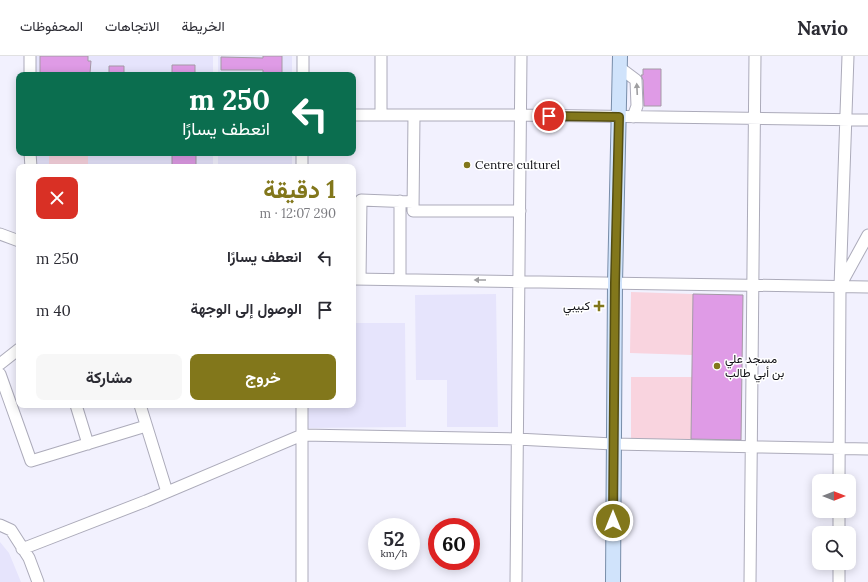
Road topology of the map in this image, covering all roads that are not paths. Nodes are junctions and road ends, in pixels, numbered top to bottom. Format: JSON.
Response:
{"nodes":[{"id":1,"x":30,"y":56,"type":"edge"},
{"id":2,"x":303,"y":56,"type":"edge"},
{"id":3,"x":381,"y":56,"type":"edge"},
{"id":4,"x":521,"y":56,"type":"edge"},
{"id":5,"x":755,"y":56,"type":"edge"},
{"id":6,"x":848,"y":56,"type":"edge"},
{"id":7,"x":620,"y":62,"type":"edge"},
{"id":8,"x":30,"y":72,"type":"edge"},
{"id":9,"x":303,"y":72,"type":"edge"},
{"id":10,"x":356,"y":115,"type":"edge"},
{"id":11,"x":381,"y":115,"type":"junction"},
{"id":12,"x":414,"y":115,"type":"junction"},
{"id":13,"x":520,"y":115,"type":"junction"},
{"id":14,"x":626,"y":117,"type":"junction"},
{"id":15,"x":755,"y":118,"type":"junction"},
{"id":16,"x":846,"y":120,"type":"junction"},
{"id":17,"x":868,"y":120,"type":"edge"},
{"id":18,"x":400,"y":201,"type":"junction"},
{"id":19,"x":413,"y":202,"type":"junction"},
{"id":20,"x":520,"y":211,"type":"junction"},
{"id":21,"x":0,"y":234,"type":"edge"},
{"id":22,"x":868,"y":235,"type":"edge"},
{"id":23,"x":16,"y":240,"type":"edge"},
{"id":24,"x":356,"y":279,"type":"edge"},
{"id":25,"x":400,"y":279,"type":"junction"},
{"id":26,"x":519,"y":280,"type":"junction"},
{"id":27,"x":615,"y":283,"type":"junction"},
{"id":28,"x":753,"y":285,"type":"junction"},
{"id":29,"x":840,"y":286,"type":"junction"},
{"id":30,"x":868,"y":287,"type":"edge"},
{"id":31,"x":16,"y":351,"type":"edge"},
{"id":32,"x":0,"y":364,"type":"edge"},
{"id":33,"x":0,"y":374,"type":"edge"},
{"id":34,"x":77,"y":408,"type":"edge"},
{"id":35,"x":141,"y":408,"type":"edge"},
{"id":36,"x":302,"y":408,"type":"edge"},
{"id":37,"x":146,"y":426,"type":"junction"},
{"id":38,"x":302,"y":435,"type":"junction"},
{"id":39,"x":517,"y":439,"type":"junction"},
{"id":40,"x":88,"y":444,"type":"junction"},
{"id":41,"x":613,"y":444,"type":"junction"},
{"id":42,"x":750,"y":447,"type":"junction"},
{"id":43,"x":840,"y":449,"type":"junction"},
{"id":44,"x":868,"y":449,"type":"edge"},
{"id":45,"x":840,"y":474,"type":"edge"},
{"id":46,"x":167,"y":492,"type":"junction"},
{"id":47,"x":0,"y":525,"type":"edge"},
{"id":48,"x":22,"y":549,"type":"junction"},
{"id":49,"x":839,"y":570,"type":"edge"},
{"id":50,"x":38,"y":582,"type":"edge"},
{"id":51,"x":302,"y":582,"type":"edge"},
{"id":52,"x":516,"y":582,"type":"edge"},
{"id":53,"x":613,"y":582,"type":"edge"},
{"id":54,"x":750,"y":582,"type":"edge"},
{"id":55,"x":839,"y":582,"type":"edge"}],
"edges":[{"from":1,"to":8,"type":"street"},
{"from":2,"to":9,"type":"street"},
{"from":3,"to":11,"type":"street"},
{"from":4,"to":13,"type":"street"},
{"from":5,"to":15,"type":"street"},
{"from":6,"to":16,"type":"street"},
{"from":7,"to":14,"type":"main road"},
{"from":10,"to":11,"type":"street"},
{"from":11,"to":12,"type":"street"},
{"from":12,"to":13,"type":"street"},
{"from":12,"to":19,"type":"street"},
{"from":13,"to":14,"type":"street"},
{"from":13,"to":20,"type":"street"},
{"from":14,"to":15,"type":"street"},
{"from":14,"to":27,"type":"main road"},
{"from":15,"to":16,"type":"street"},
{"from":15,"to":28,"type":"street"},
{"from":16,"to":17,"type":"street"},
{"from":16,"to":29,"type":"street"},
{"from":18,"to":19,"type":"street"},
{"from":18,"to":24,"type":"street"},
{"from":18,"to":25,"type":"street"},
{"from":19,"to":20,"type":"street"},
{"from":20,"to":26,"type":"street"},
{"from":21,"to":23,"type":"street"},
{"from":22,"to":29,"type":"street"},
{"from":24,"to":25,"type":"street"},
{"from":26,"to":25,"type":"street","one_way":true},
{"from":26,"to":27,"type":"street"},
{"from":26,"to":39,"type":"street"},
{"from":27,"to":28,"type":"street"},
{"from":27,"to":41,"type":"main road"},
{"from":28,"to":29,"type":"street"},
{"from":28,"to":42,"type":"street"},
{"from":29,"to":30,"type":"street"},
{"from":29,"to":43,"type":"street"},
{"from":31,"to":32,"type":"street"},
{"from":33,"to":40,"type":"street"},
{"from":34,"to":40,"type":"street"},
{"from":35,"to":37,"type":"street"},
{"from":36,"to":38,"type":"street"},
{"from":37,"to":40,"type":"street"},
{"from":37,"to":46,"type":"street"},
{"from":38,"to":39,"type":"street"},
{"from":38,"to":46,"type":"street"},
{"from":38,"to":51,"type":"street"},
{"from":39,"to":41,"type":"street"},
{"from":39,"to":52,"type":"street"},
{"from":41,"to":42,"type":"street"},
{"from":41,"to":53,"type":"main road"},
{"from":42,"to":43,"type":"street"},
{"from":42,"to":54,"type":"street"},
{"from":43,"to":44,"type":"street"},
{"from":43,"to":45,"type":"street"},
{"from":46,"to":48,"type":"street"},
{"from":47,"to":48,"type":"street"},
{"from":48,"to":50,"type":"street"},
{"from":49,"to":55,"type":"street"}]}
